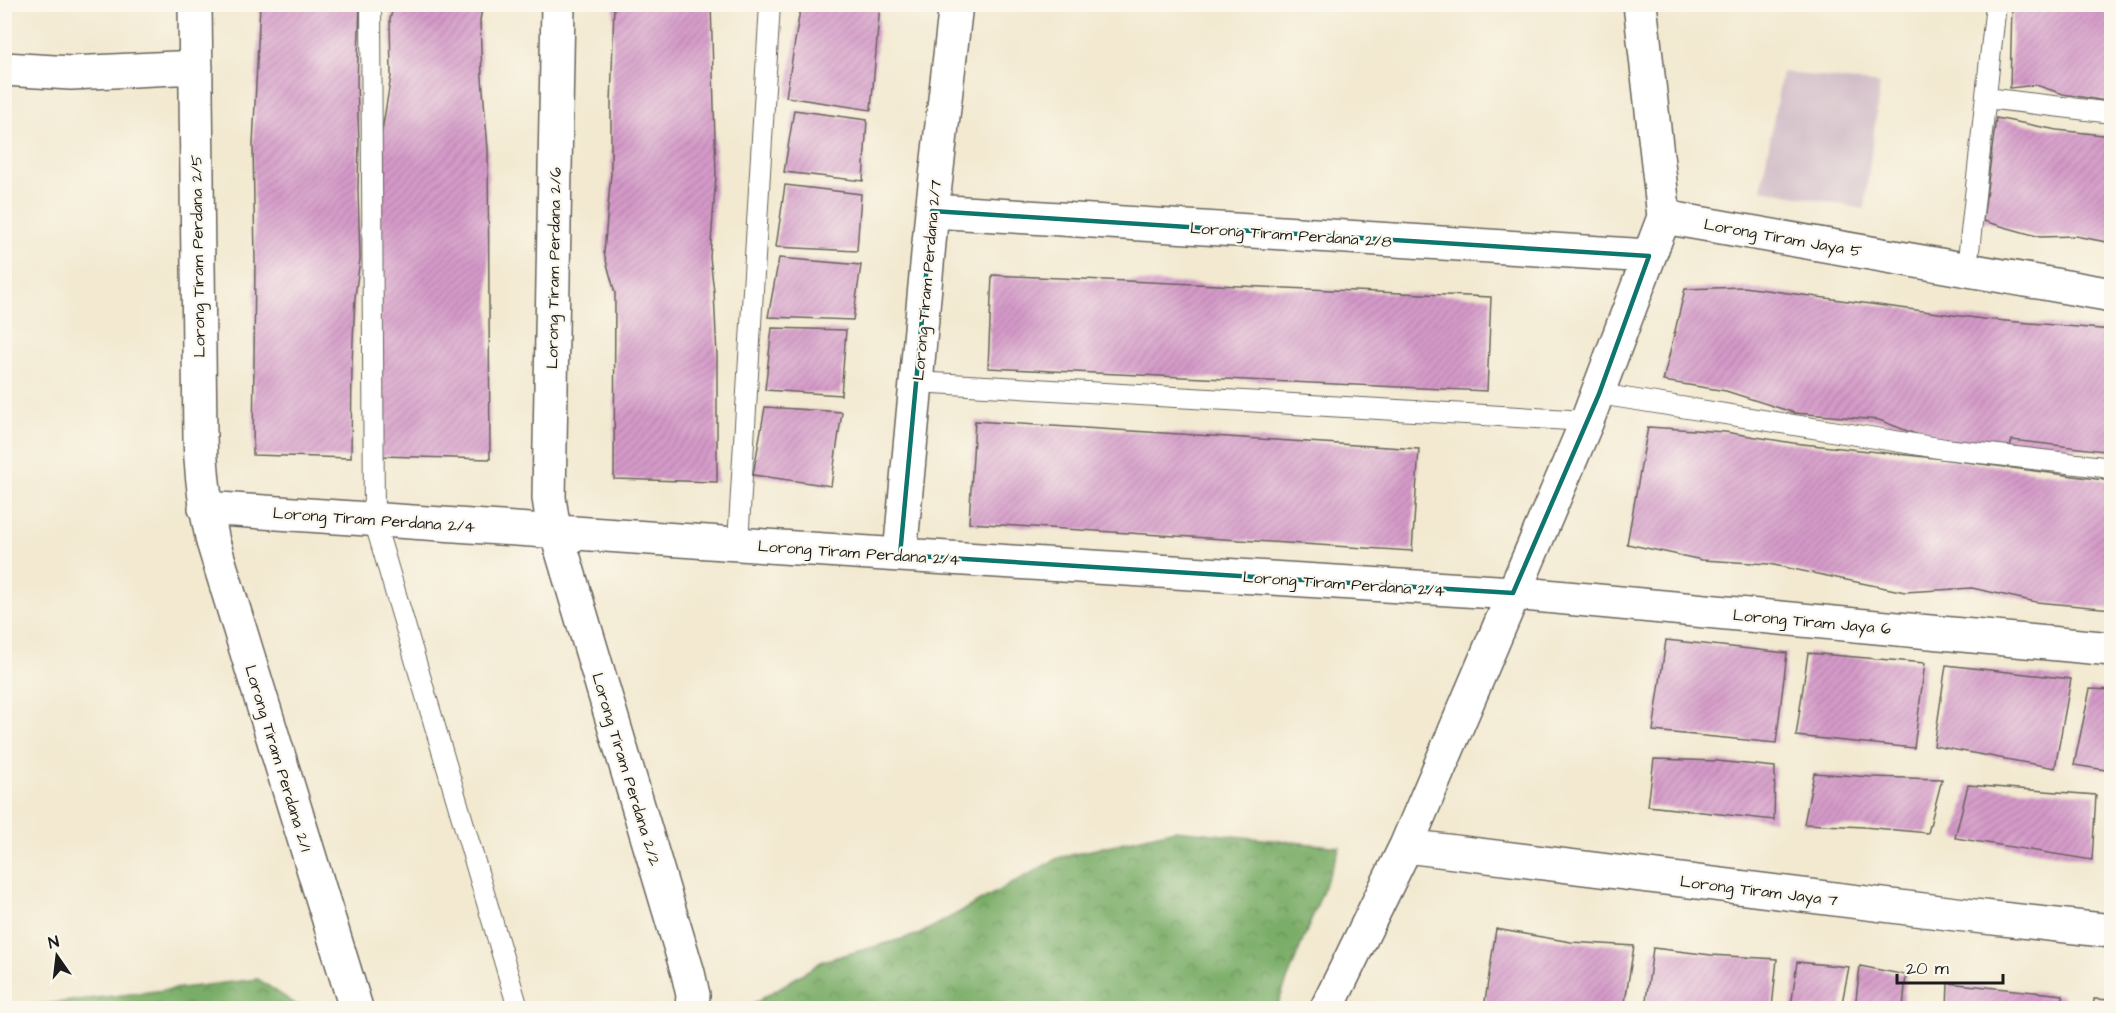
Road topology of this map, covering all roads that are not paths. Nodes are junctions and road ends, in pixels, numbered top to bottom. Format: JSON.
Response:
{"nodes":[{"id":1,"x":195,"y":4,"type":"edge"},
{"id":2,"x":371,"y":4,"type":"edge"},
{"id":3,"x":558,"y":4,"type":"edge"},
{"id":4,"x":770,"y":4,"type":"edge"},
{"id":5,"x":956,"y":4,"type":"edge"},
{"id":6,"x":1640,"y":4,"type":"edge"},
{"id":7,"x":1996,"y":4,"type":"edge"},
{"id":8,"x":196,"y":67,"type":"junction"},
{"id":9,"x":4,"y":69,"type":"edge"},
{"id":10,"x":1986,"y":98,"type":"junction"},
{"id":11,"x":2112,"y":113,"type":"edge"},
{"id":12,"x":932,"y":211,"type":"junction"},
{"id":13,"x":1664,"y":217,"type":"junction"},
{"id":14,"x":1649,"y":256,"type":"junction"},
{"id":15,"x":1967,"y":269,"type":"junction"},
{"id":16,"x":2112,"y":295,"type":"edge"},
{"id":17,"x":916,"y":382,"type":"junction"},
{"id":18,"x":1593,"y":408,"type":"junction"},
{"id":19,"x":2112,"y":468,"type":"edge"},
{"id":20,"x":205,"y":508,"type":"junction"},
{"id":21,"x":374,"y":520,"type":"junction"},
{"id":22,"x":555,"y":531,"type":"junction"},
{"id":23,"x":738,"y":543,"type":"junction"},
{"id":24,"x":900,"y":555,"type":"junction"},
{"id":25,"x":1514,"y":593,"type":"junction"},
{"id":26,"x":2112,"y":649,"type":"edge"},
{"id":27,"x":1406,"y":846,"type":"junction"},
{"id":28,"x":2112,"y":931,"type":"edge"},
{"id":29,"x":356,"y":1008,"type":"edge"},
{"id":30,"x":518,"y":1008,"type":"edge"},
{"id":31,"x":692,"y":1008,"type":"edge"},
{"id":32,"x":1328,"y":1008,"type":"edge"}],
"edges":[{"from":1,"to":8,"type":"street","name":"Lorong Tiram Perdana 2/5"},
{"from":2,"to":21,"type":"lane"},
{"from":3,"to":22,"type":"street","name":"Lorong Tiram Perdana 2/6"},
{"from":4,"to":23,"type":"lane"},
{"from":5,"to":12,"type":"street","name":"Lorong Tiram Perdana 2/7"},
{"from":6,"to":13,"type":"street"},
{"from":7,"to":10,"type":"lane"},
{"from":8,"to":9,"type":"street"},
{"from":8,"to":20,"type":"street","name":"Lorong Tiram Perdana 2/5"},
{"from":10,"to":11,"type":"lane"},
{"from":10,"to":15,"type":"lane"},
{"from":12,"to":14,"type":"street","name":"Lorong Tiram Perdana 2/8"},
{"from":12,"to":17,"type":"street","name":"Lorong Tiram Perdana 2/7"},
{"from":13,"to":14,"type":"street"},
{"from":13,"to":15,"type":"street","name":"Lorong Tiram Jaya 5"},
{"from":14,"to":18,"type":"street"},
{"from":15,"to":16,"type":"street","name":"Lorong Tiram Jaya 5"},
{"from":17,"to":18,"type":"lane"},
{"from":17,"to":24,"type":"street","name":"Lorong Tiram Perdana 2/7"},
{"from":18,"to":19,"type":"lane"},
{"from":18,"to":25,"type":"street"},
{"from":20,"to":21,"type":"street","name":"Lorong Tiram Perdana 2/4"},
{"from":20,"to":29,"type":"street","name":"Lorong Tiram Perdana 2/1"},
{"from":21,"to":22,"type":"street","name":"Lorong Tiram Perdana 2/4"},
{"from":21,"to":30,"type":"lane"},
{"from":22,"to":23,"type":"street","name":"Lorong Tiram Perdana 2/4"},
{"from":22,"to":31,"type":"street","name":"Lorong Tiram Perdana 2/2"},
{"from":23,"to":24,"type":"street","name":"Lorong Tiram Perdana 2/4"},
{"from":24,"to":25,"type":"street","name":"Lorong Tiram Perdana 2/4"},
{"from":25,"to":26,"type":"street","name":"Lorong Tiram Jaya 6"},
{"from":25,"to":27,"type":"street"},
{"from":27,"to":28,"type":"street","name":"Lorong Tiram Jaya 7"},
{"from":27,"to":32,"type":"street"}]}
